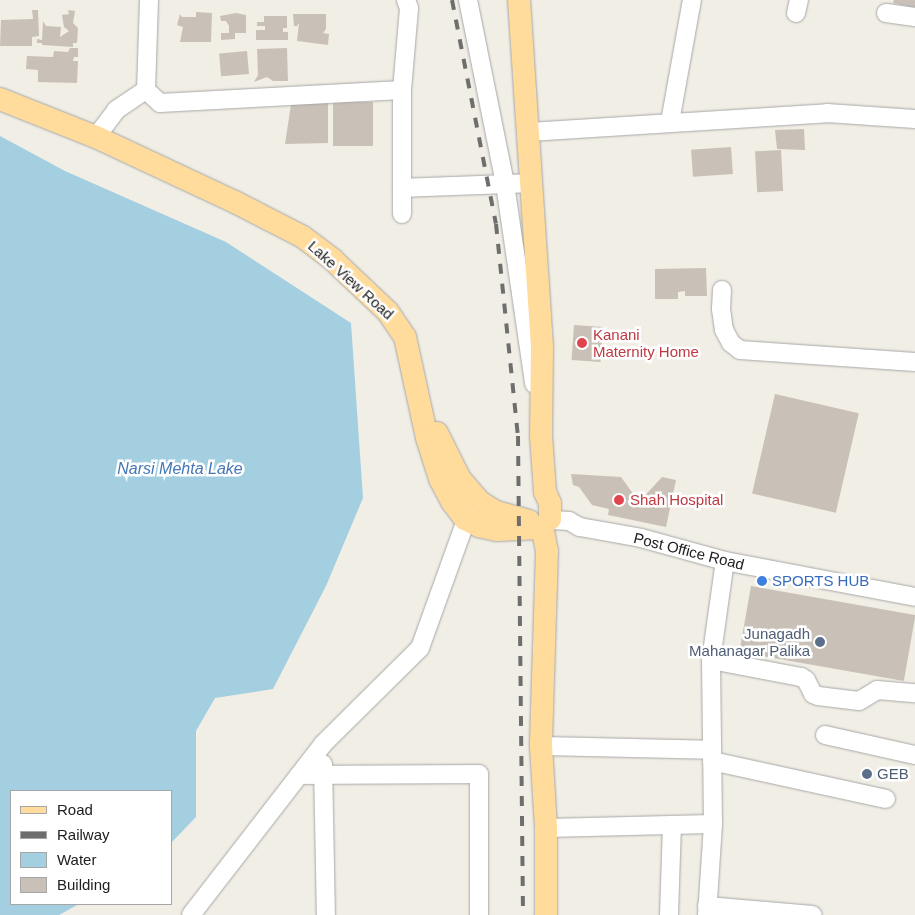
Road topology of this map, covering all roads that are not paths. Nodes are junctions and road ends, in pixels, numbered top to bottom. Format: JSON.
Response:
{"nodes":[{"id":1,"x":149,"y":0,"type":"edge"},
{"id":2,"x":406,"y":0,"type":"edge"},
{"id":3,"x":468,"y":0,"type":"edge"},
{"id":4,"x":519,"y":0,"type":"edge"},
{"id":5,"x":692,"y":0,"type":"edge"},
{"id":6,"x":886,"y":13,"type":"dead end"},
{"id":7,"x":915,"y":17,"type":"edge"},
{"id":8,"x":0,"y":84,"type":"edge"},
{"id":9,"x":146,"y":90,"type":"junction"},
{"id":10,"x":402,"y":90,"type":"junction"},
{"id":11,"x":0,"y":99,"type":"edge"},
{"id":12,"x":915,"y":119,"type":"edge"},
{"id":13,"x":670,"y":122,"type":"junction"},
{"id":14,"x":529,"y":132,"type":"junction"},
{"id":15,"x":99,"y":133,"type":"junction"},
{"id":16,"x":532,"y":183,"type":"junction"},
{"id":17,"x":505,"y":184,"type":"junction"},
{"id":18,"x":402,"y":188,"type":"junction"},
{"id":19,"x":402,"y":214,"type":"dead end"},
{"id":20,"x":722,"y":290,"type":"dead end"},
{"id":21,"x":915,"y":362,"type":"edge"},
{"id":22,"x":541,"y":435,"type":"junction"},
{"id":23,"x":476,"y":498,"type":"junction"},
{"id":24,"x":465,"y":519,"type":"junction"},
{"id":25,"x":545,"y":528,"type":"junction"},
{"id":26,"x":725,"y":561,"type":"junction"},
{"id":27,"x":915,"y":597,"type":"edge"},
{"id":28,"x":711,"y":660,"type":"junction"},
{"id":29,"x":915,"y":693,"type":"edge"},
{"id":30,"x":825,"y":734,"type":"dead end"},
{"id":31,"x":323,"y":744,"type":"junction"},
{"id":32,"x":541,"y":746,"type":"junction"},
{"id":33,"x":712,"y":755,"type":"junction"},
{"id":34,"x":915,"y":755,"type":"edge"},
{"id":35,"x":299,"y":775,"type":"junction"},
{"id":36,"x":323,"y":775,"type":"junction"},
{"id":37,"x":886,"y":799,"type":"dead end"},
{"id":38,"x":714,"y":824,"type":"junction"},
{"id":39,"x":672,"y":825,"type":"junction"},
{"id":40,"x":546,"y":828,"type":"junction"},
{"id":41,"x":707,"y":911,"type":"edge"},
{"id":42,"x":192,"y":915,"type":"edge"},
{"id":43,"x":326,"y":915,"type":"edge"},
{"id":44,"x":479,"y":915,"type":"edge"},
{"id":45,"x":546,"y":915,"type":"edge"},
{"id":46,"x":670,"y":915,"type":"edge"},
{"id":47,"x":813,"y":915,"type":"edge"}],
"edges":[{"from":1,"to":9,"type":"street"},
{"from":2,"to":10,"type":"street"},
{"from":3,"to":17,"type":"street"},
{"from":4,"to":14,"type":"main road"},
{"from":5,"to":13,"type":"street"},
{"from":6,"to":7,"type":"street"},
{"from":8,"to":15,"type":"main road","name":"Lake View Road"},
{"from":9,"to":10,"type":"street"},
{"from":9,"to":15,"type":"street"},
{"from":10,"to":18,"type":"street"},
{"from":11,"to":15,"type":"main road","name":"Lake View Road"},
{"from":12,"to":13,"type":"street"},
{"from":13,"to":14,"type":"street"},
{"from":14,"to":16,"type":"main road"},
{"from":15,"to":23,"type":"main road","name":"Lake View Road"},
{"from":15,"to":24,"type":"main road","name":"Lake View Road"},
{"from":16,"to":17,"type":"street"},
{"from":16,"to":22,"type":"main road"},
{"from":17,"to":18,"type":"street"},
{"from":17,"to":22,"type":"street"},
{"from":18,"to":19,"type":"street"},
{"from":20,"to":21,"type":"street"},
{"from":22,"to":25,"type":"main road"},
{"from":23,"to":24,"type":"street"},
{"from":23,"to":25,"type":"main road","name":"Lake View Road"},
{"from":24,"to":25,"type":"main road"},
{"from":24,"to":31,"type":"street"},
{"from":25,"to":26,"type":"street","name":"Post Office Road"},
{"from":25,"to":32,"type":"main road"},
{"from":26,"to":27,"type":"street","name":"Post Office Road"},
{"from":26,"to":28,"type":"street"},
{"from":28,"to":29,"type":"street"},
{"from":28,"to":33,"type":"street"},
{"from":30,"to":34,"type":"street"},
{"from":31,"to":35,"type":"street"},
{"from":31,"to":36,"type":"street"},
{"from":32,"to":33,"type":"street"},
{"from":32,"to":40,"type":"main road"},
{"from":33,"to":37,"type":"street"},
{"from":33,"to":38,"type":"street"},
{"from":35,"to":36,"type":"street"},
{"from":35,"to":42,"type":"street"},
{"from":36,"to":43,"type":"street"},
{"from":36,"to":44,"type":"street"},
{"from":38,"to":39,"type":"street"},
{"from":38,"to":41,"type":"street"},
{"from":39,"to":40,"type":"street"},
{"from":39,"to":46,"type":"street"},
{"from":40,"to":45,"type":"main road"},
{"from":41,"to":47,"type":"street"}]}
